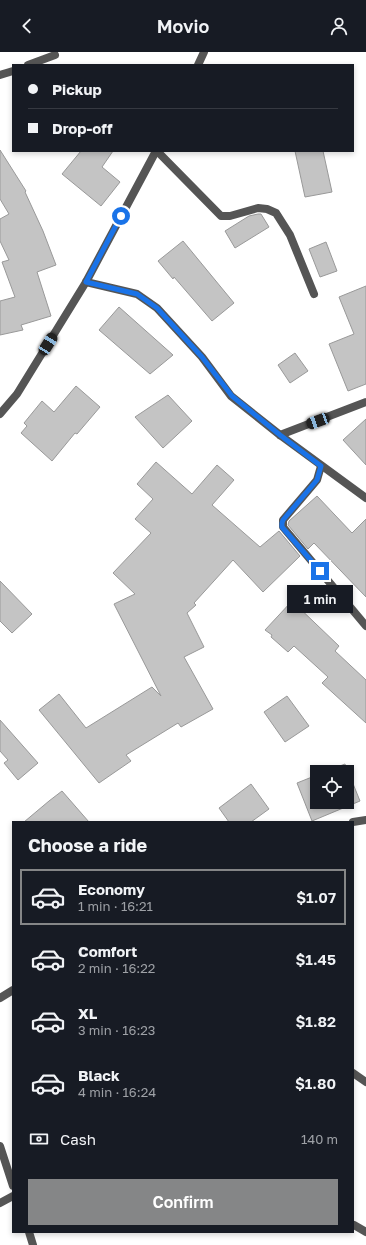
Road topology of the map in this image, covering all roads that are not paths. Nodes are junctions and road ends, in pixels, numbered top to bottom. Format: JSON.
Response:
{"nodes":[{"id":1,"x":204,"y":52,"type":"edge"},
{"id":2,"x":55,"y":55,"type":"dead end"},
{"id":3,"x":31,"y":64,"type":"edge"},
{"id":4,"x":198,"y":64,"type":"edge"},
{"id":5,"x":12,"y":71,"type":"edge"},
{"id":6,"x":0,"y":75,"type":"edge"},
{"id":7,"x":156,"y":152,"type":"edge"},
{"id":8,"x":158,"y":152,"type":"edge"},
{"id":9,"x":86,"y":282,"type":"junction"},
{"id":10,"x":314,"y":294,"type":"dead end"},
{"id":11,"x":366,"y":402,"type":"edge"},
{"id":12,"x":0,"y":414,"type":"edge"},
{"id":13,"x":280,"y":435,"type":"junction"},
{"id":14,"x":321,"y":466,"type":"junction"},
{"id":15,"x":366,"y":498,"type":"edge"},
{"id":16,"x":366,"y":626,"type":"edge"},
{"id":17,"x":366,"y":820,"type":"edge"},
{"id":18,"x":354,"y":822,"type":"edge"},
{"id":19,"x":12,"y":991,"type":"edge"},
{"id":20,"x":0,"y":998,"type":"edge"},
{"id":21,"x":354,"y":1074,"type":"edge"},
{"id":22,"x":366,"y":1082,"type":"edge"},
{"id":23,"x":0,"y":1146,"type":"edge"},
{"id":24,"x":12,"y":1183,"type":"edge"},
{"id":25,"x":12,"y":1197,"type":"edge"},
{"id":26,"x":0,"y":1203,"type":"edge"},
{"id":27,"x":354,"y":1225,"type":"edge"},
{"id":28,"x":366,"y":1232,"type":"edge"},
{"id":29,"x":29,"y":1233,"type":"edge"},
{"id":30,"x":33,"y":1245,"type":"edge"}],
"edges":[{"from":1,"to":4,"type":"street"},
{"from":2,"to":3,"type":"street"},
{"from":5,"to":6,"type":"street"},
{"from":7,"to":9,"type":"street"},
{"from":8,"to":10,"type":"street"},
{"from":9,"to":12,"type":"street"},
{"from":9,"to":13,"type":"street"},
{"from":11,"to":13,"type":"street"},
{"from":13,"to":14,"type":"street"},
{"from":14,"to":15,"type":"street"},
{"from":14,"to":16,"type":"street"},
{"from":17,"to":18,"type":"street"},
{"from":19,"to":20,"type":"street"},
{"from":21,"to":22,"type":"street"},
{"from":23,"to":24,"type":"street"},
{"from":25,"to":26,"type":"street"},
{"from":27,"to":28,"type":"street"},
{"from":29,"to":30,"type":"street"}]}
